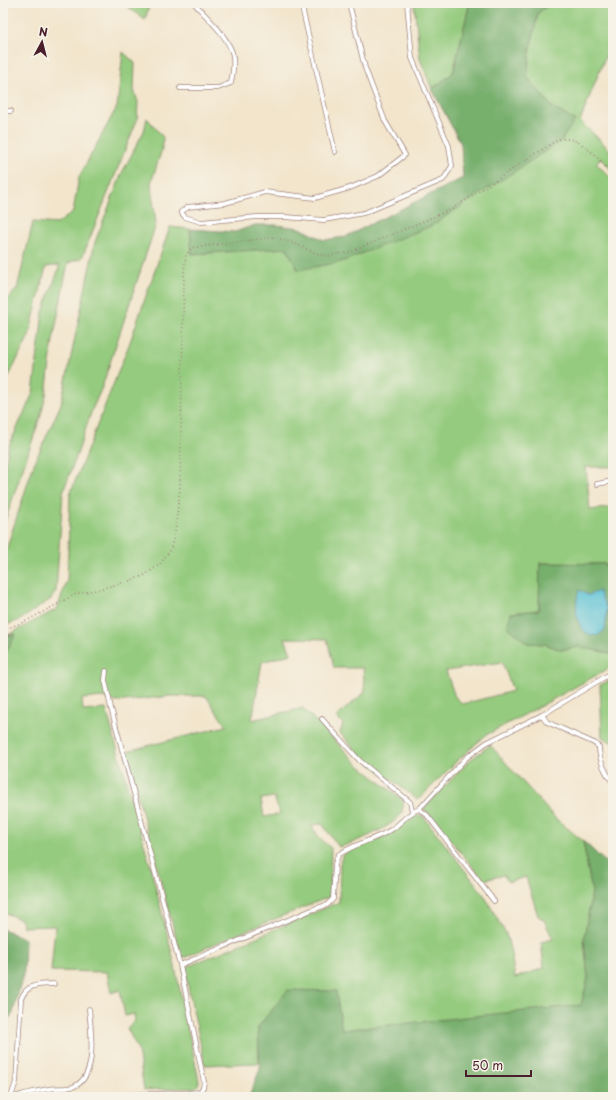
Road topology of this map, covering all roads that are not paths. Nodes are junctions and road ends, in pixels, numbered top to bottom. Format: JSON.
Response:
{"nodes":[{"id":1,"x":194,"y":3,"type":"edge"},
{"id":2,"x":301,"y":3,"type":"edge"},
{"id":3,"x":349,"y":3,"type":"edge"},
{"id":4,"x":407,"y":3,"type":"edge"},
{"id":5,"x":180,"y":88,"type":"dead end"},
{"id":6,"x":3,"y":111,"type":"edge"},
{"id":7,"x":11,"y":111,"type":"dead end"},
{"id":8,"x":335,"y":152,"type":"dead end"},
{"id":9,"x":613,"y":482,"type":"edge"},
{"id":10,"x":597,"y":484,"type":"dead end"},
{"id":11,"x":106,"y":672,"type":"dead end"},
{"id":12,"x":613,"y":672,"type":"edge"},
{"id":13,"x":542,"y":715,"type":"junction"},
{"id":14,"x":322,"y":719,"type":"dead end"},
{"id":15,"x":613,"y":782,"type":"edge"},
{"id":16,"x":419,"y":809,"type":"junction"},
{"id":17,"x":412,"y":811,"type":"junction"},
{"id":18,"x":494,"y":901,"type":"dead end"},
{"id":19,"x":180,"y":966,"type":"junction"},
{"id":20,"x":54,"y":984,"type":"dead end"},
{"id":21,"x":89,"y":1009,"type":"dead end"},
{"id":22,"x":11,"y":1097,"type":"edge"},
{"id":23,"x":15,"y":1097,"type":"edge"},
{"id":24,"x":52,"y":1097,"type":"edge"}],
"edges":[{"from":1,"to":5,"type":"lane"},
{"from":2,"to":8,"type":"lane"},
{"from":3,"to":4,"type":"lane"},
{"from":6,"to":7,"type":"lane"},
{"from":9,"to":10,"type":"lane"},
{"from":11,"to":19,"type":"lane"},
{"from":12,"to":13,"type":"lane"},
{"from":13,"to":15,"type":"lane"},
{"from":13,"to":16,"type":"lane"},
{"from":14,"to":17,"type":"lane"},
{"from":16,"to":17,"type":"lane"},
{"from":16,"to":18,"type":"lane"},
{"from":17,"to":19,"type":"lane"},
{"from":19,"to":24,"type":"lane"},
{"from":20,"to":22,"type":"lane"},
{"from":21,"to":23,"type":"lane"}]}
